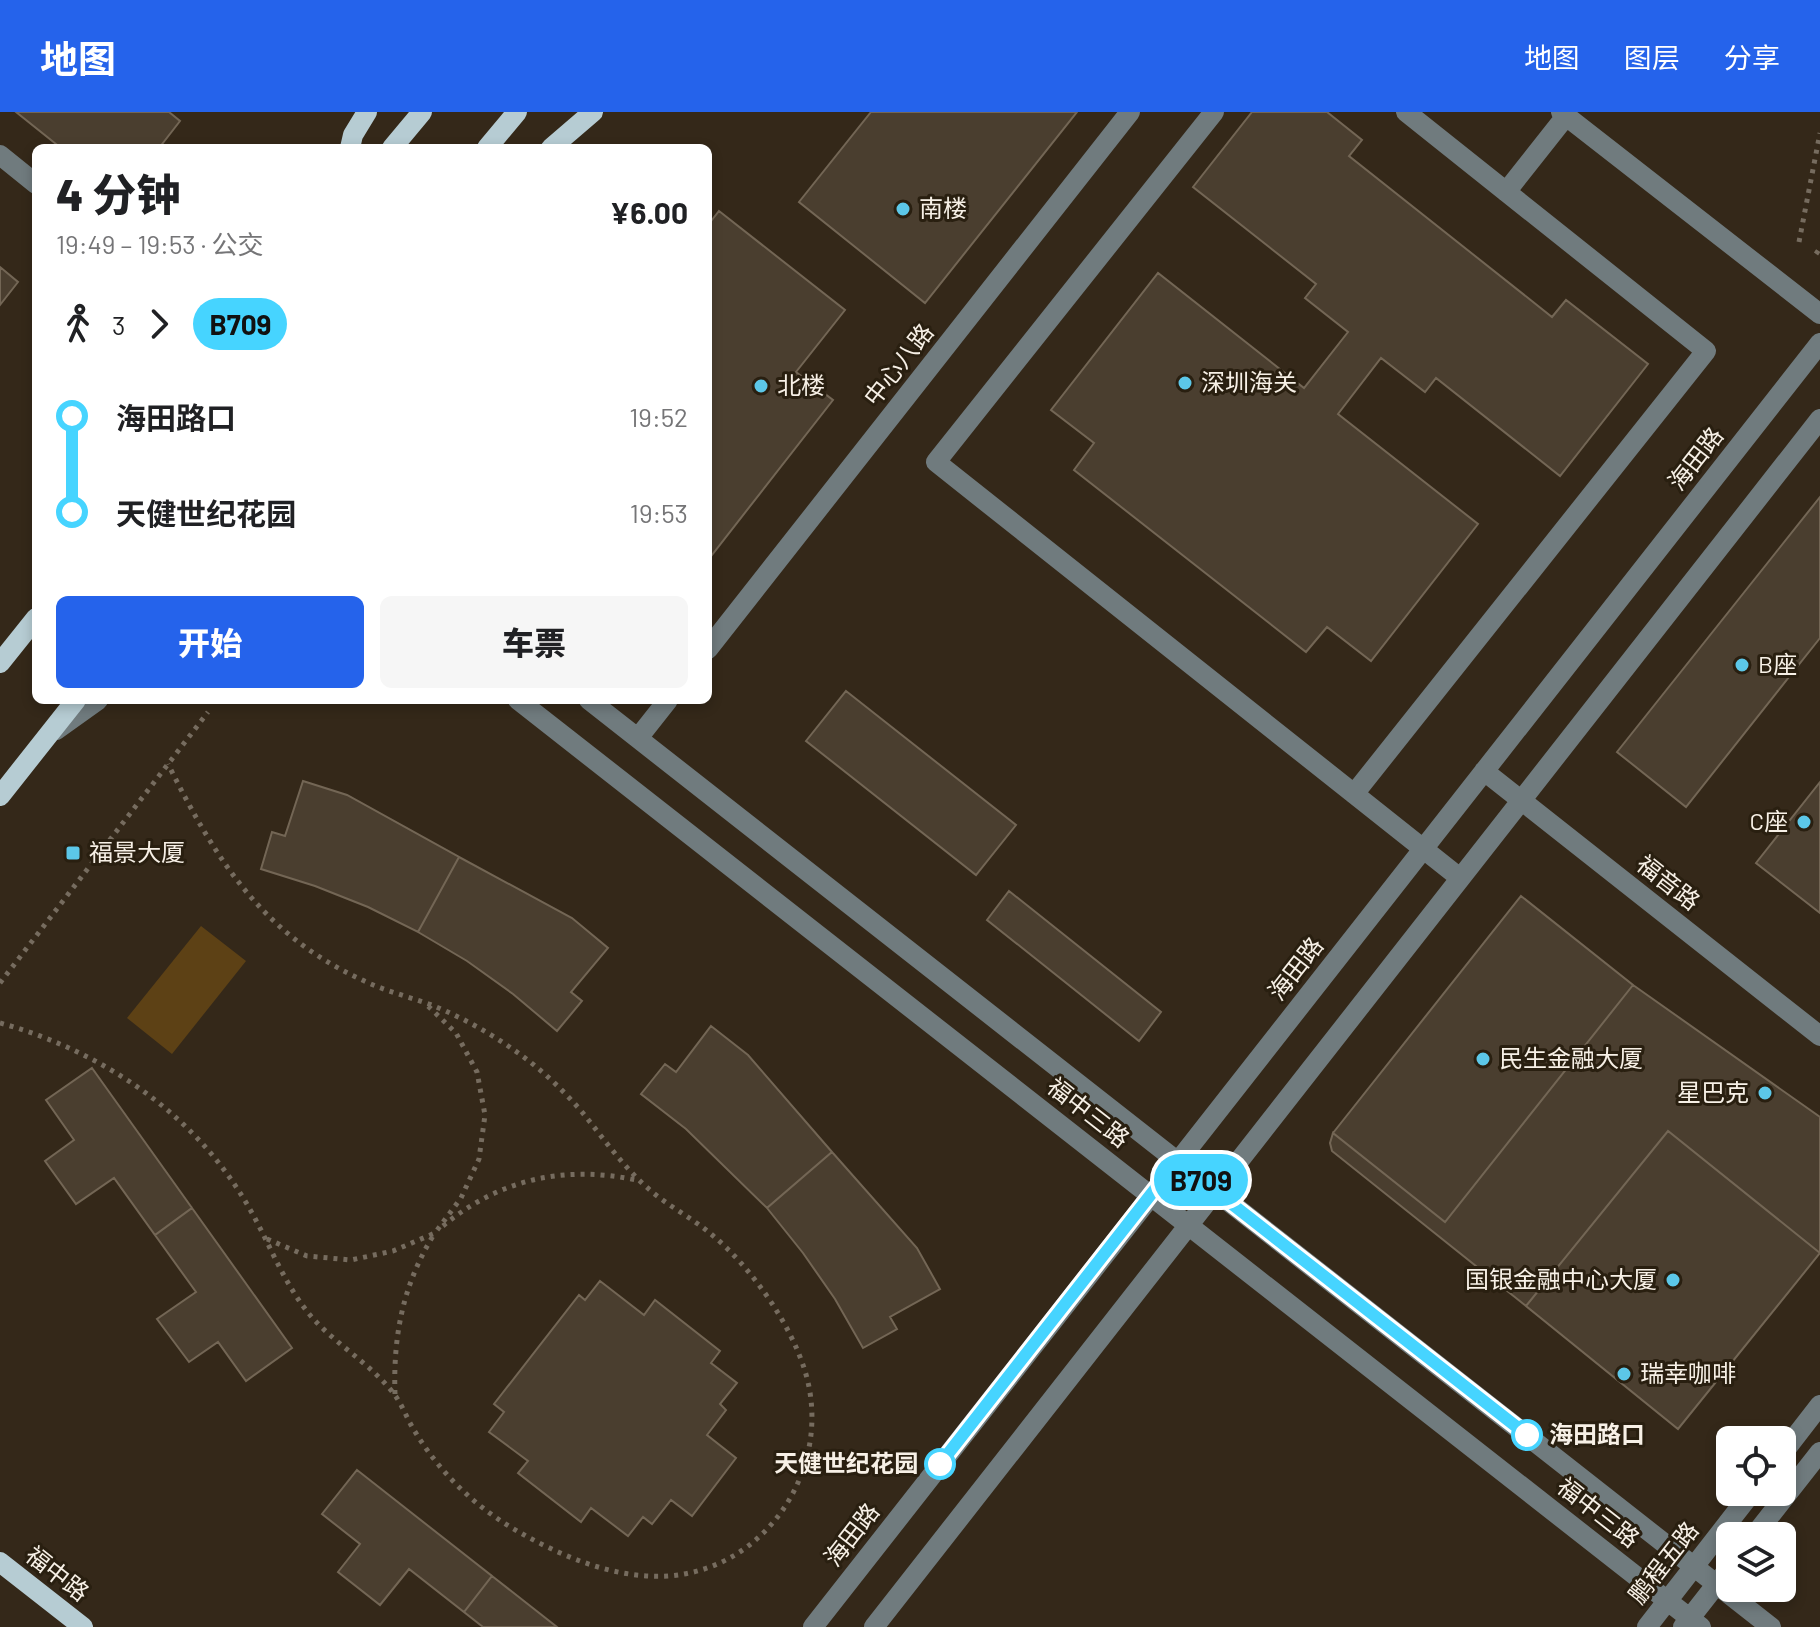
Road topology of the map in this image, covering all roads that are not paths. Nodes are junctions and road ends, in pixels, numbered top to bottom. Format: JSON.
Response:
{"nodes":[{"id":1,"x":367,"y":112,"type":"edge"},
{"id":2,"x":422,"y":112,"type":"edge"},
{"id":3,"x":517,"y":112,"type":"edge"},
{"id":4,"x":593,"y":112,"type":"edge"},
{"id":5,"x":1130,"y":112,"type":"edge"},
{"id":6,"x":1214,"y":112,"type":"edge"},
{"id":7,"x":1406,"y":112,"type":"edge"},
{"id":8,"x":1564,"y":114,"type":"edge"},
{"id":9,"x":351,"y":144,"type":"edge"},
{"id":10,"x":395,"y":144,"type":"edge"},
{"id":11,"x":490,"y":144,"type":"edge"},
{"id":12,"x":556,"y":144,"type":"edge"},
{"id":13,"x":0,"y":155,"type":"edge"},
{"id":14,"x":32,"y":181,"type":"edge"},
{"id":15,"x":1506,"y":192,"type":"junction"},
{"id":16,"x":1820,"y":314,"type":"edge"},
{"id":17,"x":1820,"y":343,"type":"edge"},
{"id":18,"x":1820,"y":419,"type":"edge"},
{"id":19,"x":32,"y":623,"type":"edge"},
{"id":20,"x":712,"y":644,"type":"edge"},
{"id":21,"x":0,"y":663,"type":"edge"},
{"id":22,"x":73,"y":704,"type":"edge"},
{"id":23,"x":92,"y":704,"type":"edge"},
{"id":24,"x":523,"y":704,"type":"edge"},
{"id":25,"x":594,"y":704,"type":"edge"},
{"id":26,"x":665,"y":704,"type":"edge"},
{"id":27,"x":47,"y":737,"type":"junction"},
{"id":28,"x":638,"y":738,"type":"junction"},
{"id":29,"x":1484,"y":771,"type":"junction"},
{"id":30,"x":1354,"y":794,"type":"junction"},
{"id":31,"x":0,"y":796,"type":"edge"},
{"id":32,"x":1522,"y":800,"type":"junction"},
{"id":33,"x":1423,"y":849,"type":"junction"},
{"id":34,"x":1460,"y":878,"type":"junction"},
{"id":35,"x":1820,"y":1036,"type":"edge"},
{"id":36,"x":1177,"y":1161,"type":"junction"},
{"id":37,"x":1215,"y":1191,"type":"junction"},
{"id":38,"x":1151,"y":1196,"type":"junction"},
{"id":39,"x":1188,"y":1225,"type":"junction"},
{"id":40,"x":1820,"y":1405,"type":"edge"},
{"id":41,"x":1796,"y":1436,"type":"edge"},
{"id":42,"x":1820,"y":1452,"type":"edge"},
{"id":43,"x":1741,"y":1506,"type":"edge"},
{"id":44,"x":1765,"y":1522,"type":"edge"},
{"id":45,"x":0,"y":1562,"type":"edge"},
{"id":46,"x":1694,"y":1566,"type":"junction"},
{"id":47,"x":1716,"y":1583,"type":"edge"},
{"id":48,"x":1716,"y":1586,"type":"edge"},
{"id":49,"x":1668,"y":1601,"type":"junction"},
{"id":50,"x":1740,"y":1602,"type":"edge"},
{"id":51,"x":1691,"y":1624,"type":"edge"},
{"id":52,"x":83,"y":1627,"type":"edge"},
{"id":53,"x":813,"y":1627,"type":"edge"},
{"id":54,"x":874,"y":1627,"type":"edge"},
{"id":55,"x":1647,"y":1627,"type":"edge"},
{"id":56,"x":1771,"y":1627,"type":"edge"}],
"edges":[{"from":1,"to":9,"type":"main road"},
{"from":2,"to":10,"type":"main road"},
{"from":3,"to":11,"type":"main road"},
{"from":4,"to":12,"type":"main road"},
{"from":5,"to":20,"type":"street","name":"中心八路"},
{"from":6,"to":30,"type":"street"},
{"from":7,"to":15,"type":"street"},
{"from":8,"to":15,"type":"street"},
{"from":8,"to":16,"type":"street"},
{"from":13,"to":14,"type":"street"},
{"from":15,"to":30,"type":"street"},
{"from":17,"to":29,"type":"street","name":"海田路"},
{"from":18,"to":32,"type":"street"},
{"from":19,"to":21,"type":"main road"},
{"from":22,"to":27,"type":"main road"},
{"from":23,"to":27,"type":"street"},
{"from":24,"to":38,"type":"street","name":"福中三路"},
{"from":25,"to":28,"type":"street","name":"福中三路"},
{"from":26,"to":28,"type":"street"},
{"from":27,"to":31,"type":"main road"},
{"from":28,"to":36,"type":"street","name":"福中三路"},
{"from":29,"to":32,"type":"street","name":"福音路"},
{"from":29,"to":33,"type":"street","name":"海田路"},
{"from":30,"to":33,"type":"street"},
{"from":32,"to":34,"type":"street"},
{"from":32,"to":35,"type":"street","name":"福音路"},
{"from":33,"to":34,"type":"street"},
{"from":33,"to":36,"type":"street","name":"海田路"},
{"from":34,"to":37,"type":"street"},
{"from":36,"to":37,"type":"street","name":"福中三路"},
{"from":36,"to":38,"type":"street","name":"海田路"},
{"from":37,"to":39,"type":"street"},
{"from":37,"to":46,"type":"street","name":"福中三路"},
{"from":38,"to":39,"type":"street","name":"福中三路"},
{"from":38,"to":53,"type":"street","name":"海田路"},
{"from":39,"to":49,"type":"street","name":"福中三路"},
{"from":39,"to":54,"type":"street"},
{"from":40,"to":41,"type":"street"},
{"from":42,"to":44,"type":"street"},
{"from":43,"to":46,"type":"street","name":"鹏程五路"},
{"from":45,"to":52,"type":"main road","name":"福中路"},
{"from":46,"to":47,"type":"street","name":"福中三路"},
{"from":46,"to":49,"type":"street","name":"鹏程五路"},
{"from":48,"to":51,"type":"street"},
{"from":49,"to":51,"type":"street","name":"福中三路"},
{"from":49,"to":55,"type":"street","name":"鹏程五路"},
{"from":50,"to":56,"type":"street","name":"福中三路"}]}
